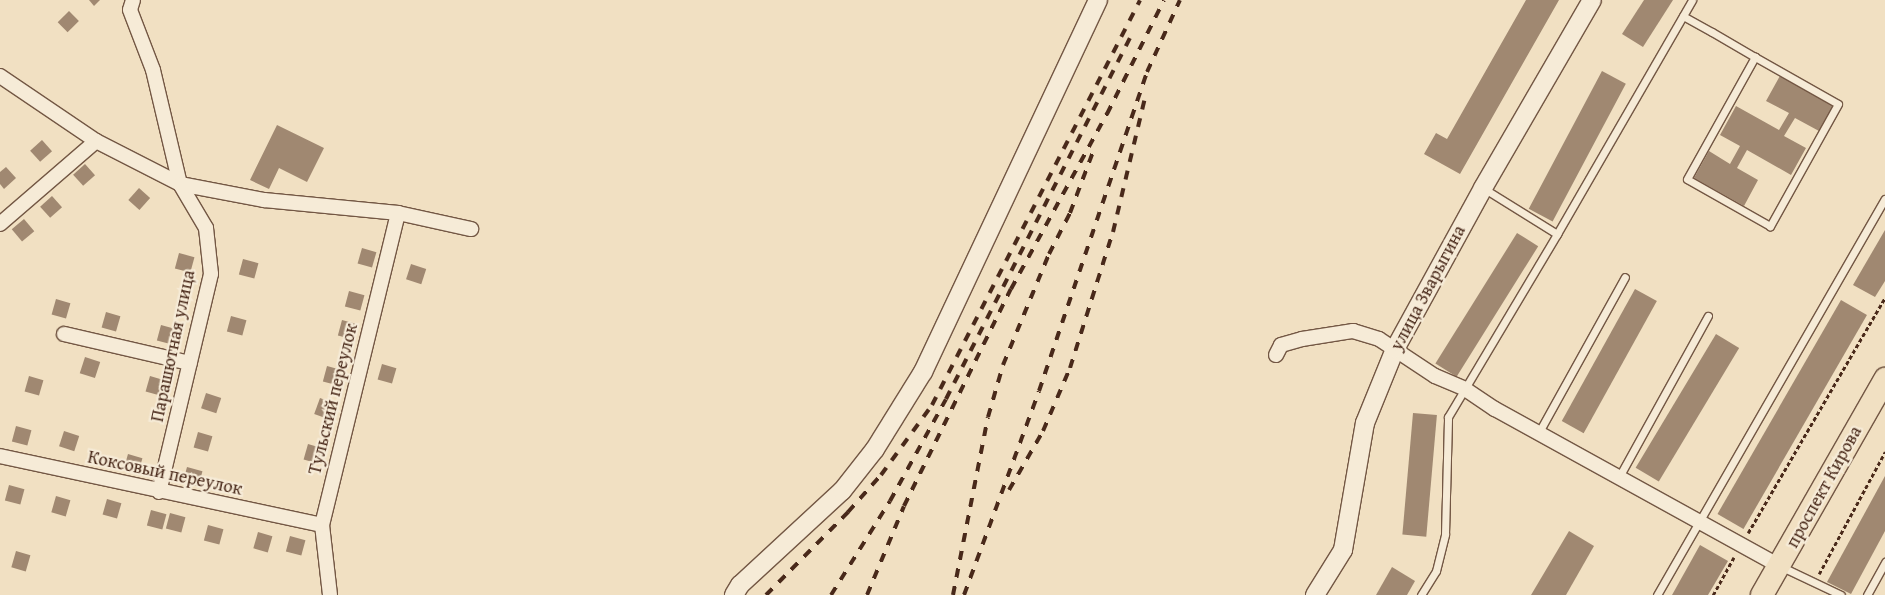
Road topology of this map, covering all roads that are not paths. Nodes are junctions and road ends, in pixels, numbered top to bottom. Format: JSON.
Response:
{"nodes":[{"id":1,"x":133,"y":0,"type":"edge"},
{"id":2,"x":1098,"y":0,"type":"edge"},
{"id":3,"x":1592,"y":0,"type":"edge"},
{"id":4,"x":1692,"y":0,"type":"edge"},
{"id":5,"x":1683,"y":16,"type":"junction"},
{"id":6,"x":1755,"y":57,"type":"junction"},
{"id":7,"x":0,"y":76,"type":"edge"},
{"id":8,"x":96,"y":141,"type":"junction"},
{"id":9,"x":180,"y":184,"type":"junction"},
{"id":10,"x":1483,"y":188,"type":"junction"},
{"id":11,"x":1885,"y":199,"type":"edge"},
{"id":12,"x":398,"y":213,"type":"junction"},
{"id":13,"x":0,"y":224,"type":"edge"},
{"id":14,"x":471,"y":229,"type":"dead end"},
{"id":15,"x":1557,"y":234,"type":"junction"},
{"id":16,"x":1625,"y":277,"type":"dead end"},
{"id":17,"x":1708,"y":316,"type":"dead end"},
{"id":18,"x":64,"y":334,"type":"dead end"},
{"id":19,"x":1395,"y":349,"type":"junction"},
{"id":20,"x":1276,"y":355,"type":"dead end"},
{"id":21,"x":190,"y":363,"type":"junction"},
{"id":22,"x":1885,"y":379,"type":"edge"},
{"id":23,"x":1465,"y":390,"type":"junction"},
{"id":24,"x":1539,"y":432,"type":"junction"},
{"id":25,"x":0,"y":456,"type":"edge"},
{"id":26,"x":1619,"y":477,"type":"junction"},
{"id":27,"x":159,"y":492,"type":"junction"},
{"id":28,"x":1698,"y":521,"type":"junction"},
{"id":29,"x":322,"y":525,"type":"junction"},
{"id":30,"x":1885,"y":562,"type":"edge"},
{"id":31,"x":1779,"y":566,"type":"junction"},
{"id":32,"x":330,"y":595,"type":"edge"},
{"id":33,"x":734,"y":595,"type":"edge"},
{"id":34,"x":1315,"y":595,"type":"edge"},
{"id":35,"x":1421,"y":595,"type":"edge"},
{"id":36,"x":1657,"y":595,"type":"edge"},
{"id":37,"x":1762,"y":595,"type":"edge"},
{"id":38,"x":1841,"y":595,"type":"edge"},
{"id":39,"x":1867,"y":595,"type":"edge"}],
"edges":[{"from":1,"to":9,"type":"street","name":"Парашютная улица"},
{"from":2,"to":33,"type":"street"},
{"from":3,"to":10,"type":"street","name":"улица Зварыгина"},
{"from":4,"to":5,"type":"lane"},
{"from":5,"to":6,"type":"lane"},
{"from":5,"to":15,"type":"lane"},
{"from":6,"to":6,"type":"lane"},
{"from":7,"to":8,"type":"street"},
{"from":8,"to":9,"type":"street"},
{"from":8,"to":13,"type":"street"},
{"from":9,"to":12,"type":"street"},
{"from":9,"to":21,"type":"street","name":"Парашютная улица"},
{"from":10,"to":15,"type":"lane"},
{"from":10,"to":19,"type":"street","name":"улица Зварыгина"},
{"from":11,"to":28,"type":"lane"},
{"from":12,"to":14,"type":"street"},
{"from":12,"to":29,"type":"street","name":"Тульский переулок"},
{"from":15,"to":23,"type":"lane"},
{"from":16,"to":24,"type":"lane"},
{"from":17,"to":26,"type":"lane"},
{"from":18,"to":21,"type":"street"},
{"from":19,"to":20,"type":"street"},
{"from":19,"to":23,"type":"street"},
{"from":19,"to":34,"type":"street","name":"улица Зварыгина"},
{"from":21,"to":27,"type":"street","name":"Парашютная улица"},
{"from":22,"to":31,"type":"main road","name":"проспект Кирова"},
{"from":23,"to":24,"type":"street"},
{"from":23,"to":35,"type":"lane"},
{"from":24,"to":26,"type":"street"},
{"from":25,"to":27,"type":"street","name":"Коксовый переулок"},
{"from":26,"to":28,"type":"street"},
{"from":27,"to":29,"type":"street","name":"Коксовый переулок"},
{"from":28,"to":31,"type":"street"},
{"from":28,"to":36,"type":"lane"},
{"from":29,"to":32,"type":"street","name":"Тульский переулок"},
{"from":30,"to":39,"type":"lane"},
{"from":31,"to":37,"type":"main road","name":"проспект Кирова"},
{"from":31,"to":38,"type":"lane"}]}
